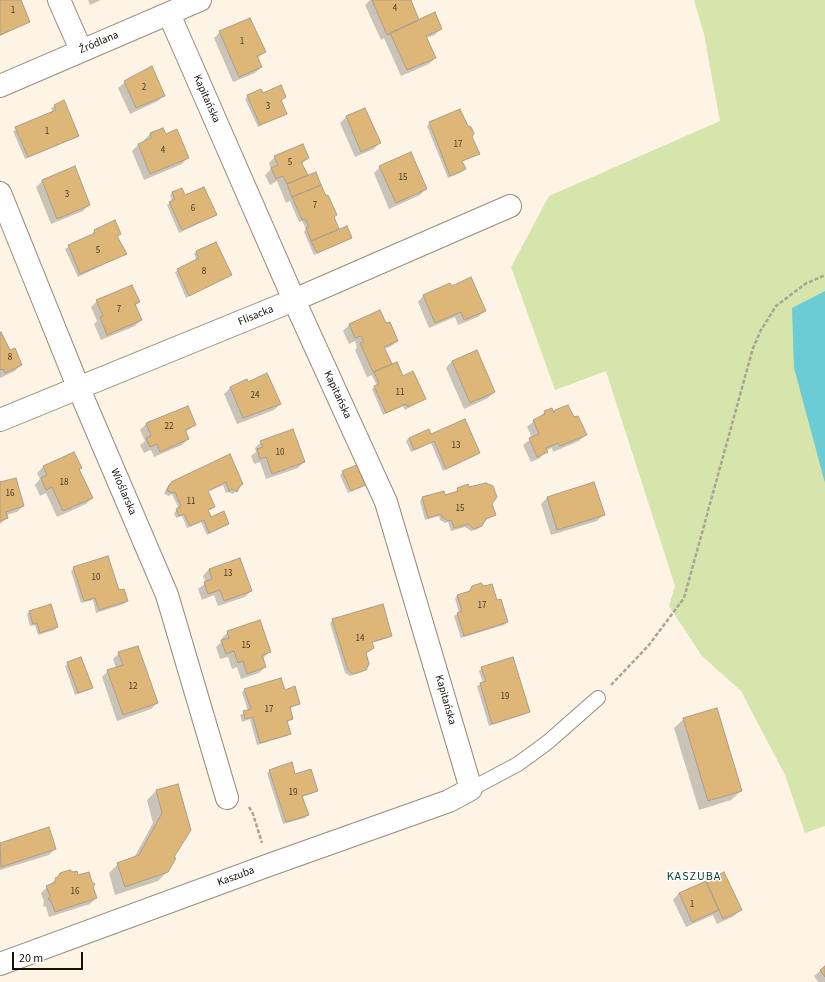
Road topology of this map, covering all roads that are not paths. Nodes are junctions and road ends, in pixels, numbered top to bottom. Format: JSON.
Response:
{"nodes":[{"id":1,"x":59,"y":0,"type":"edge"},
{"id":2,"x":200,"y":0,"type":"edge"},
{"id":3,"x":169,"y":14,"type":"junction"},
{"id":4,"x":81,"y":50,"type":"junction"},
{"id":5,"x":0,"y":86,"type":"edge"},
{"id":6,"x":0,"y":194,"type":"edge"},
{"id":7,"x":510,"y":206,"type":"dead end"},
{"id":8,"x":294,"y":300,"type":"junction"},
{"id":9,"x":78,"y":389,"type":"junction"},
{"id":10,"x":0,"y":420,"type":"edge"},
{"id":11,"x":598,"y":698,"type":"road end"},
{"id":12,"x":471,"y":789,"type":"junction"},
{"id":13,"x":227,"y":798,"type":"road end"},
{"id":14,"x":0,"y":964,"type":"edge"}],
"edges":[{"from":1,"to":4,"type":"street"},
{"from":2,"to":3,"type":"street","name":"Źródlana"},
{"from":3,"to":4,"type":"street","name":"Źródlana"},
{"from":3,"to":8,"type":"street","name":"Kapitańska"},
{"from":4,"to":5,"type":"street","name":"Źródlana"},
{"from":6,"to":9,"type":"street","name":"Wioślarska"},
{"from":7,"to":8,"type":"street","name":"Flisacka"},
{"from":8,"to":9,"type":"street","name":"Flisacka"},
{"from":8,"to":12,"type":"street","name":"Kapitańska"},
{"from":9,"to":10,"type":"street","name":"Flisacka"},
{"from":9,"to":13,"type":"street","name":"Wioślarska"},
{"from":11,"to":12,"type":"lane"},
{"from":12,"to":14,"type":"street","name":"Kaszuba"}]}
